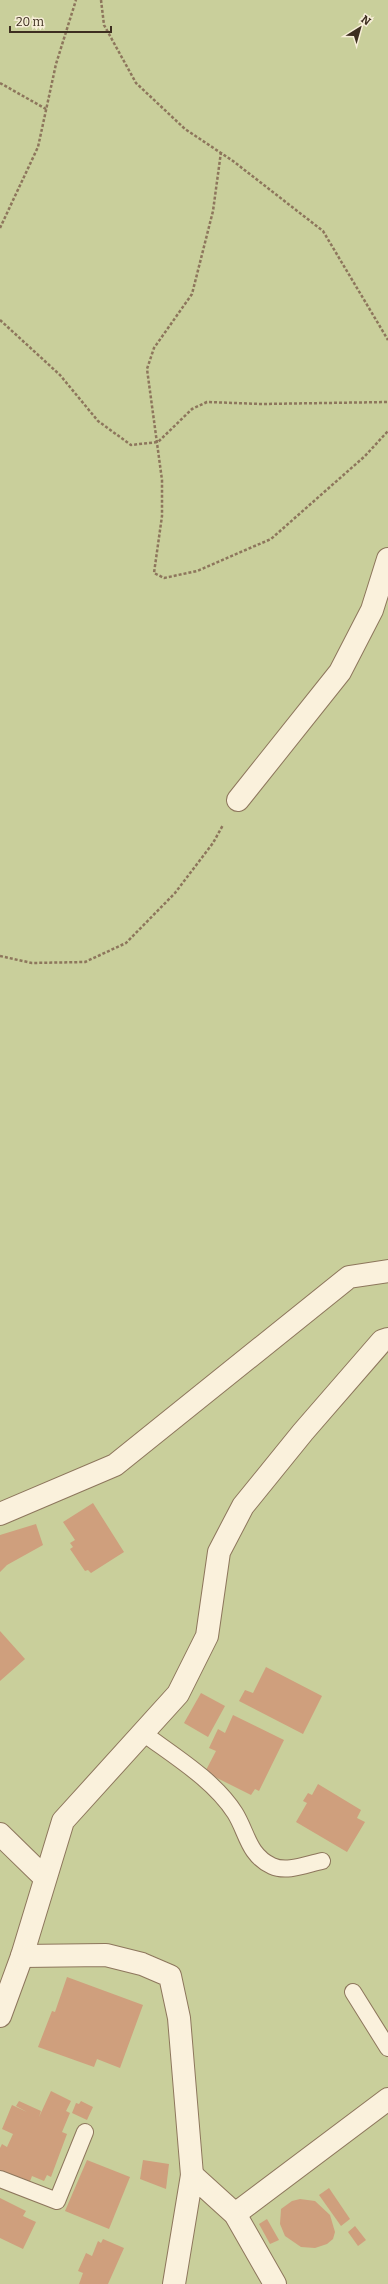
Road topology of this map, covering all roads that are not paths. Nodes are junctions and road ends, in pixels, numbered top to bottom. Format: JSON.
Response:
{"nodes":[{"id":1,"x":388,"y":559,"type":"edge"},
{"id":2,"x":238,"y":800,"type":"road end"},
{"id":3,"x":388,"y":1271,"type":"edge"},
{"id":4,"x":388,"y":1339,"type":"edge"},
{"id":5,"x":0,"y":1514,"type":"edge"},
{"id":6,"x":144,"y":1733,"type":"junction"},
{"id":7,"x":0,"y":1834,"type":"edge"},
{"id":8,"x":322,"y":1861,"type":"dead end"},
{"id":9,"x":45,"y":1878,"type":"junction"},
{"id":10,"x":22,"y":1956,"type":"junction"},
{"id":11,"x":354,"y":1992,"type":"dead end"},
{"id":12,"x":0,"y":2016,"type":"edge"},
{"id":13,"x":388,"y":2048,"type":"edge"},
{"id":14,"x":388,"y":2100,"type":"edge"},
{"id":15,"x":85,"y":2132,"type":"dead end"},
{"id":16,"x":192,"y":2175,"type":"junction"},
{"id":17,"x":0,"y":2179,"type":"edge"},
{"id":18,"x":235,"y":2214,"type":"junction"},
{"id":19,"x":174,"y":2284,"type":"edge"},
{"id":20,"x":275,"y":2284,"type":"edge"}],
"edges":[{"from":1,"to":2,"type":"street"},
{"from":3,"to":5,"type":"street"},
{"from":4,"to":6,"type":"street"},
{"from":6,"to":8,"type":"lane"},
{"from":6,"to":9,"type":"street"},
{"from":7,"to":9,"type":"street"},
{"from":9,"to":10,"type":"street"},
{"from":10,"to":12,"type":"street"},
{"from":10,"to":16,"type":"street"},
{"from":11,"to":13,"type":"lane"},
{"from":14,"to":18,"type":"street"},
{"from":15,"to":17,"type":"lane"},
{"from":16,"to":18,"type":"street"},
{"from":16,"to":19,"type":"street"},
{"from":18,"to":20,"type":"street"}]}
